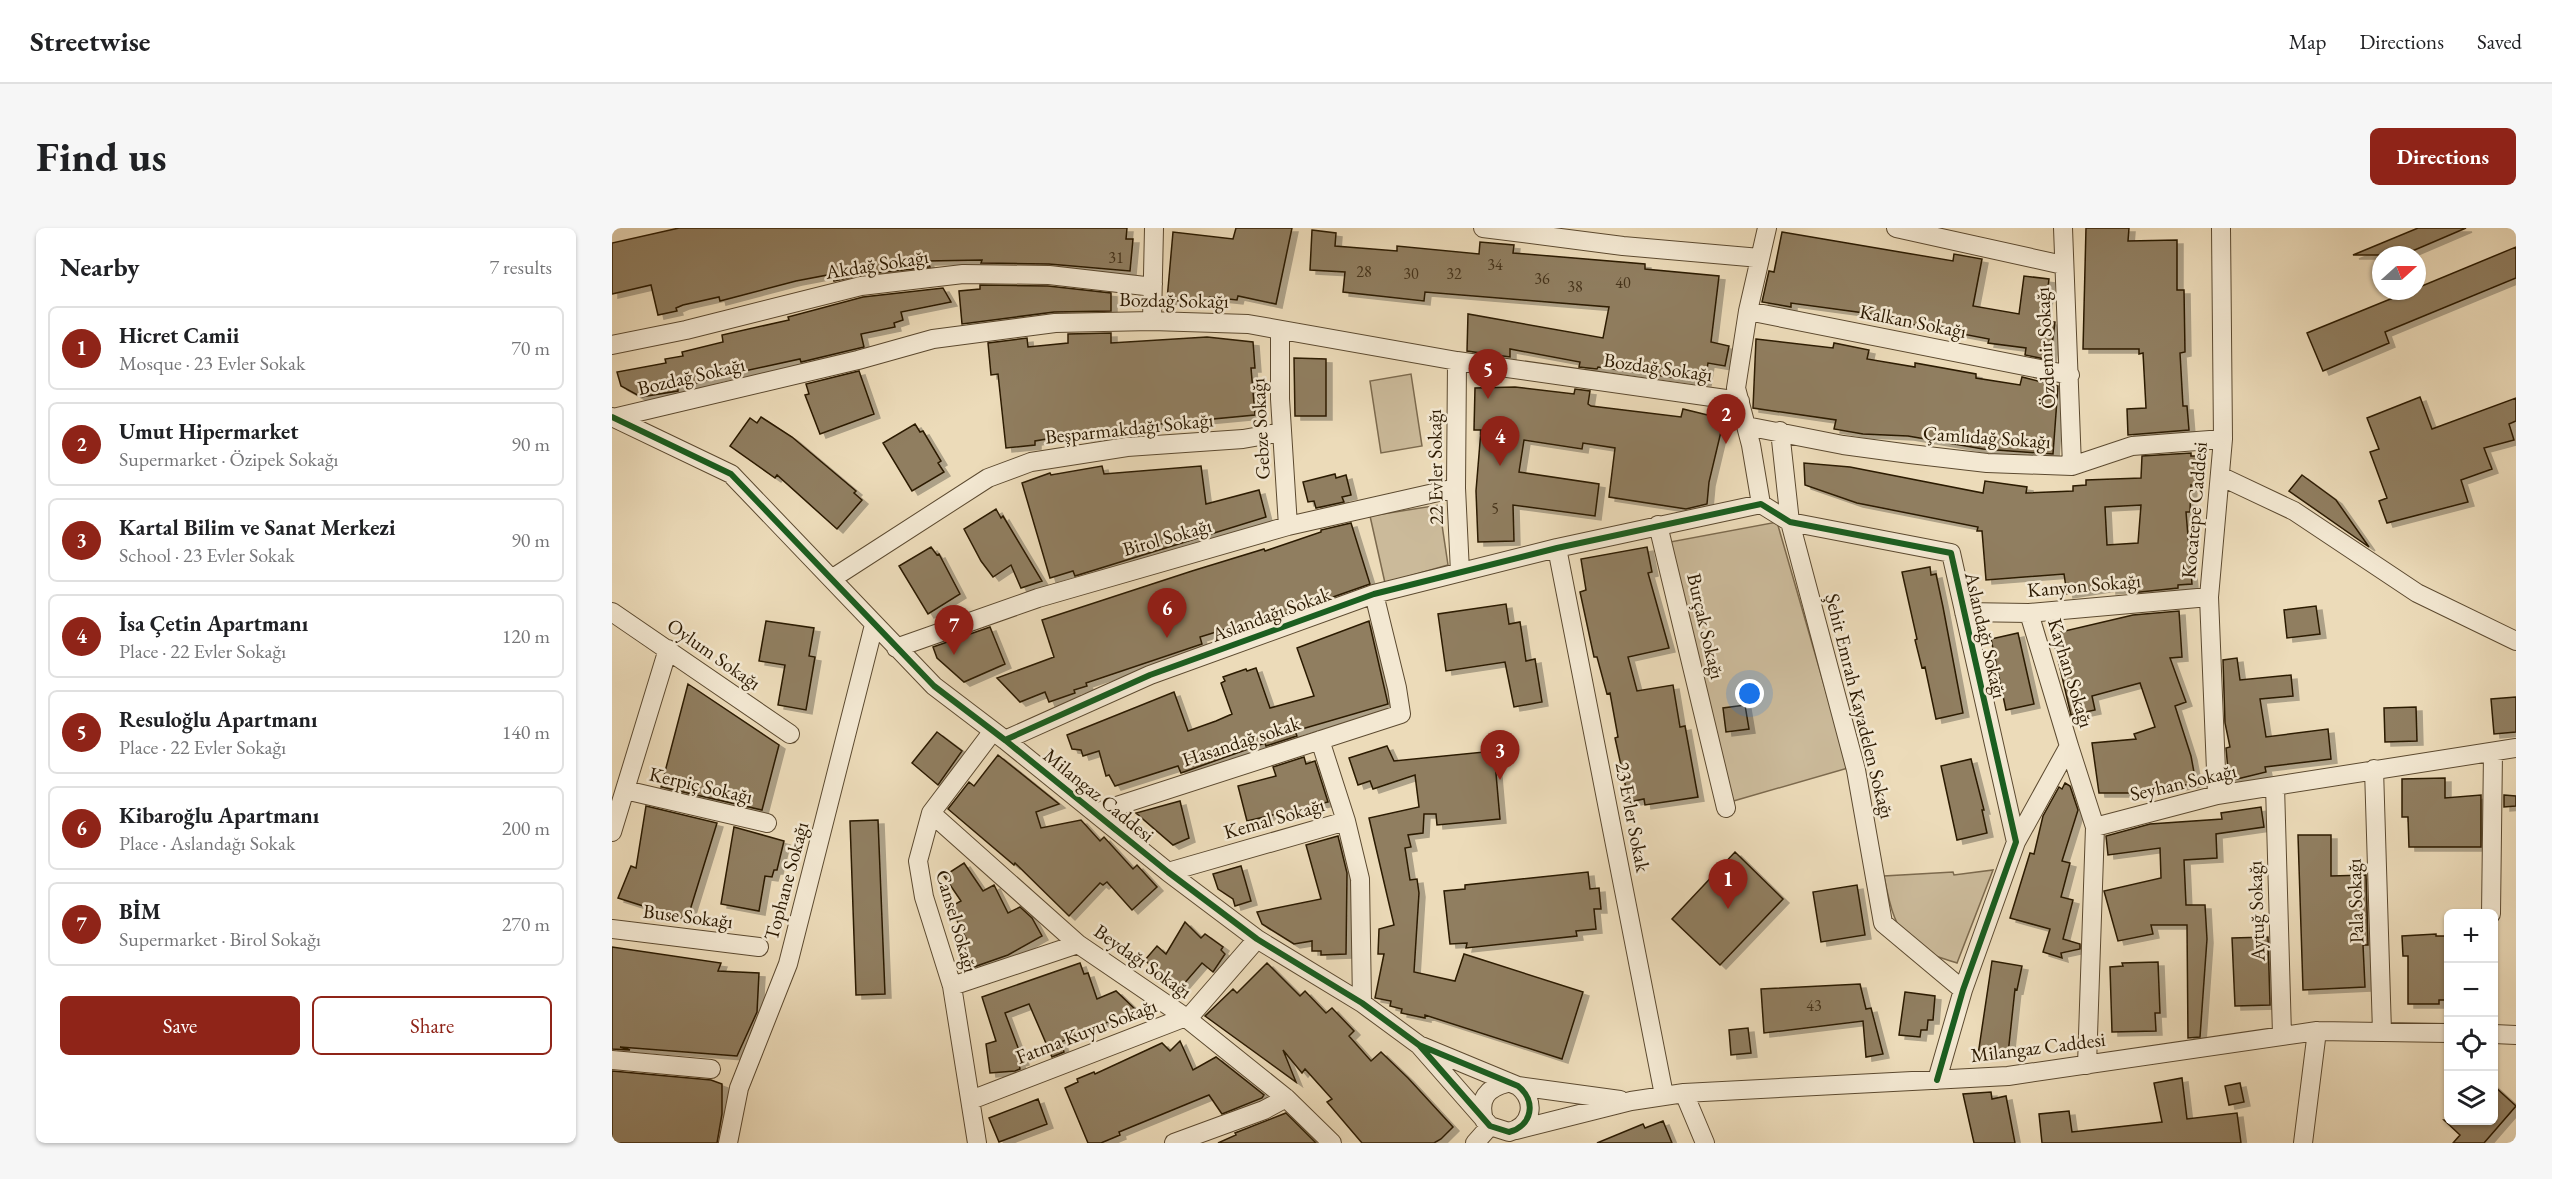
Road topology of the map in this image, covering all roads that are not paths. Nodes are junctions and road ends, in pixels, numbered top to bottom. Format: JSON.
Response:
{"nodes":[{"id":1,"x":1154,"y":228,"type":"edge"},
{"id":2,"x":1484,"y":228,"type":"edge"},
{"id":3,"x":1767,"y":228,"type":"edge"},
{"id":4,"x":1896,"y":228,"type":"edge"},
{"id":5,"x":2062,"y":228,"type":"edge"},
{"id":6,"x":2221,"y":228,"type":"edge"},
{"id":7,"x":1760,"y":258,"type":"junction"},
{"id":8,"x":2063,"y":265,"type":"junction"},
{"id":9,"x":1153,"y":284,"type":"junction"},
{"id":10,"x":1748,"y":311,"type":"junction"},
{"id":11,"x":1152,"y":321,"type":"junction"},
{"id":12,"x":1280,"y":330,"type":"junction"},
{"id":13,"x":612,"y":345,"type":"edge"},
{"id":14,"x":1457,"y":361,"type":"junction"},
{"id":15,"x":2070,"y":375,"type":"junction"},
{"id":16,"x":1740,"y":401,"type":"junction"},
{"id":17,"x":613,"y":418,"type":"edge"},
{"id":18,"x":1746,"y":426,"type":"junction"},
{"id":19,"x":1282,"y":432,"type":"junction"},
{"id":20,"x":1780,"y":432,"type":"junction"},
{"id":21,"x":2223,"y":439,"type":"junction"},
{"id":22,"x":2072,"y":466,"type":"junction"},
{"id":23,"x":2220,"y":476,"type":"junction"},
{"id":24,"x":1456,"y":488,"type":"junction"},
{"id":25,"x":1761,"y":504,"type":"junction"},
{"id":26,"x":1790,"y":522,"type":"junction"},
{"id":27,"x":1658,"y":525,"type":"junction"},
{"id":28,"x":1288,"y":526,"type":"junction"},
{"id":29,"x":1557,"y":548,"type":"junction"},
{"id":30,"x":1460,"y":572,"type":"junction"},
{"id":31,"x":833,"y":578,"type":"junction"},
{"id":32,"x":1374,"y":594,"type":"junction"},
{"id":33,"x":2209,"y":597,"type":"junction"},
{"id":34,"x":612,"y":612,"type":"edge"},
{"id":35,"x":1964,"y":612,"type":"junction"},
{"id":36,"x":2029,"y":613,"type":"junction"},
{"id":37,"x":874,"y":625,"type":"junction"},
{"id":38,"x":2516,"y":641,"type":"edge"},
{"id":39,"x":896,"y":648,"type":"junction"},
{"id":40,"x":668,"y":649,"type":"junction"},
{"id":41,"x":790,"y":734,"type":"dead end"},
{"id":42,"x":999,"y":736,"type":"junction"},
{"id":43,"x":1320,"y":740,"type":"junction"},
{"id":44,"x":2069,"y":746,"type":"junction"},
{"id":45,"x":2516,"y":748,"type":"edge"},
{"id":46,"x":2493,"y":752,"type":"junction"},
{"id":47,"x":2374,"y":769,"type":"junction"},
{"id":48,"x":2275,"y":786,"type":"junction"},
{"id":49,"x":625,"y":790,"type":"junction"},
{"id":50,"x":2217,"y":795,"type":"junction"},
{"id":51,"x":1726,"y":808,"type":"dead end"},
{"id":52,"x":931,"y":813,"type":"junction"},
{"id":53,"x":1095,"y":813,"type":"junction"},
{"id":54,"x":1346,"y":820,"type":"junction"},
{"id":55,"x":767,"y":823,"type":"dead end"},
{"id":56,"x":2095,"y":827,"type":"junction"},
{"id":57,"x":612,"y":832,"type":"edge"},
{"id":58,"x":2016,"y":842,"type":"junction"},
{"id":59,"x":1168,"y":872,"type":"junction"},
{"id":60,"x":2491,"y":909,"type":"edge"},
{"id":61,"x":612,"y":929,"type":"edge"},
{"id":62,"x":1257,"y":939,"type":"junction"},
{"id":63,"x":1078,"y":944,"type":"junction"},
{"id":64,"x":759,"y":947,"type":"dead end"},
{"id":65,"x":952,"y":986,"type":"junction"},
{"id":66,"x":1963,"y":990,"type":"junction"},
{"id":67,"x":1362,"y":1003,"type":"junction"},
{"id":68,"x":1185,"y":1017,"type":"junction"},
{"id":69,"x":2317,"y":1031,"type":"junction"},
{"id":70,"x":2382,"y":1032,"type":"junction"},
{"id":71,"x":2444,"y":1033,"type":"edge"},
{"id":72,"x":2498,"y":1034,"type":"edge"},
{"id":73,"x":2282,"y":1035,"type":"junction"},
{"id":74,"x":2516,"y":1035,"type":"edge"},
{"id":75,"x":1419,"y":1045,"type":"junction"},
{"id":76,"x":612,"y":1060,"type":"edge"},
{"id":77,"x":2087,"y":1065,"type":"junction"},
{"id":78,"x":711,"y":1069,"type":"dead end"},
{"id":79,"x":1937,"y":1080,"type":"junction"},
{"id":80,"x":1512,"y":1084,"type":"junction"},
{"id":81,"x":1684,"y":1093,"type":"junction"},
{"id":82,"x":1664,"y":1095,"type":"junction"},
{"id":83,"x":1286,"y":1098,"type":"junction"},
{"id":84,"x":972,"y":1100,"type":"junction"},
{"id":85,"x":1631,"y":1101,"type":"junction"},
{"id":86,"x":1487,"y":1123,"type":"junction"},
{"id":87,"x":1515,"y":1130,"type":"junction"},
{"id":88,"x":728,"y":1143,"type":"edge"},
{"id":89,"x":977,"y":1143,"type":"edge"},
{"id":90,"x":1174,"y":1143,"type":"edge"},
{"id":91,"x":1332,"y":1143,"type":"edge"},
{"id":92,"x":1475,"y":1143,"type":"edge"},
{"id":93,"x":1705,"y":1143,"type":"edge"},
{"id":94,"x":2303,"y":1143,"type":"edge"}],
"edges":[{"from":1,"to":9,"type":"street"},
{"from":2,"to":7,"type":"street"},
{"from":3,"to":7,"type":"street"},
{"from":4,"to":8,"type":"street"},
{"from":5,"to":8,"type":"street","name":"Özdemir Sokağı"},
{"from":6,"to":21,"type":"street","name":"Kocatepe Caddesi"},
{"from":7,"to":10,"type":"street"},
{"from":8,"to":15,"type":"street","name":"Özdemir Sokağı"},
{"from":9,"to":11,"type":"street"},
{"from":9,"to":13,"type":"street","name":"Akdağ Sokağı"},
{"from":10,"to":15,"type":"street","name":"Kalkan Sokağı"},
{"from":10,"to":16,"type":"street"},
{"from":11,"to":12,"type":"street","name":"Bozdağ Sokağı"},
{"from":11,"to":17,"type":"street","name":"Bozdağ Sokağı"},
{"from":12,"to":14,"type":"street","name":"Bozdağ Sokağı"},
{"from":12,"to":19,"type":"street","name":"Gebze Sokağı"},
{"from":14,"to":16,"type":"street","name":"Bozdağ Sokağı"},
{"from":14,"to":24,"type":"street","name":"22 Evler Sokağı"},
{"from":15,"to":22,"type":"street","name":"Özdemir Sokağı"},
{"from":16,"to":18,"type":"street"},
{"from":17,"to":31,"type":"street","name":"Milangaz Caddesi"},
{"from":18,"to":20,"type":"street","name":"Çamlıdağ Sokağı"},
{"from":18,"to":25,"type":"street"},
{"from":19,"to":28,"type":"street","name":"Gebze Sokağı"},
{"from":19,"to":31,"type":"street","name":"Beşparmakdağı Sokağı"},
{"from":20,"to":22,"type":"street","name":"Çamlıdağ Sokağı"},
{"from":20,"to":26,"type":"street","name":"Şehit Emrah Kayadelen Sokağı"},
{"from":21,"to":22,"type":"street","name":"Çamlıdağ Sokağı"},
{"from":21,"to":23,"type":"street","name":"Kocatepe Caddesi"},
{"from":23,"to":33,"type":"street","name":"Kocatepe Caddesi"},
{"from":23,"to":38,"type":"street"},
{"from":24,"to":28,"type":"street","name":"Birol Sokağı"},
{"from":24,"to":30,"type":"street","name":"22 Evler Sokağı"},
{"from":25,"to":26,"type":"street","name":"Aslandağı Sokağı"},
{"from":25,"to":27,"type":"street"},
{"from":26,"to":35,"type":"street","name":"Aslandağı Sokağı"},
{"from":26,"to":66,"type":"street","name":"Şehit Emrah Kayadelen Sokağı"},
{"from":27,"to":29,"type":"street"},
{"from":27,"to":51,"type":"street","name":"Burçak Sokağı"},
{"from":28,"to":39,"type":"street","name":"Birol Sokağı"},
{"from":29,"to":30,"type":"street","name":"Aslandağı Sokak"},
{"from":29,"to":82,"type":"street","name":"23 Evler Sokak"},
{"from":30,"to":32,"type":"street","name":"Aslandağı Sokak"},
{"from":31,"to":37,"type":"street","name":"Milangaz Caddesi"},
{"from":32,"to":42,"type":"street","name":"Aslandağı Sokak"},
{"from":32,"to":43,"type":"street","name":"Hasandağ sokak"},
{"from":33,"to":36,"type":"street","name":"Kanyon Sokağı"},
{"from":33,"to":50,"type":"street","name":"Kocatepe Caddesi"},
{"from":34,"to":40,"type":"street","name":"Oylum Sokağı"},
{"from":35,"to":36,"type":"street","name":"Kanyon Sokağı"},
{"from":35,"to":58,"type":"street","name":"Aslandağı Sokağı"},
{"from":36,"to":44,"type":"street","name":"Kayhan Sokağı"},
{"from":37,"to":39,"type":"street","name":"Milangaz Caddesi"},
{"from":37,"to":88,"type":"street","name":"Tophane Sokağı"},
{"from":39,"to":42,"type":"street","name":"Milangaz Caddesi"},
{"from":40,"to":41,"type":"street","name":"Oylum Sokağı"},
{"from":40,"to":49,"type":"street"},
{"from":42,"to":52,"type":"street","name":"Cansel Sokağı"},
{"from":42,"to":53,"type":"street","name":"Milangaz Caddesi"},
{"from":43,"to":53,"type":"street","name":"Hasandağ sokak"},
{"from":43,"to":54,"type":"street","name":"Kemal Sokağı"},
{"from":44,"to":56,"type":"street","name":"Kayhan Sokağı"},
{"from":44,"to":58,"type":"street","name":"Kayhan Sokağı"},
{"from":45,"to":46,"type":"street","name":"Seyhan Sokağı"},
{"from":46,"to":47,"type":"street","name":"Seyhan Sokağı"},
{"from":46,"to":60,"type":"street"},
{"from":47,"to":48,"type":"street","name":"Seyhan Sokağı"},
{"from":47,"to":70,"type":"street","name":"Pala Sokağı"},
{"from":48,"to":50,"type":"street","name":"Seyhan Sokağı"},
{"from":48,"to":73,"type":"street","name":"Aytuğ Sokağı"},
{"from":49,"to":55,"type":"street","name":"Kerpiç Sokağı"},
{"from":49,"to":57,"type":"street"},
{"from":50,"to":56,"type":"street","name":"Seyhan Sokağı"},
{"from":52,"to":63,"type":"street","name":"Beydağı Sokağı"},
{"from":52,"to":65,"type":"street","name":"Cansel Sokağı"},
{"from":53,"to":59,"type":"street","name":"Milangaz Caddesi"},
{"from":54,"to":59,"type":"street","name":"Kemal Sokağı"},
{"from":54,"to":67,"type":"street"},
{"from":56,"to":77,"type":"street"},
{"from":58,"to":66,"type":"street"},
{"from":59,"to":62,"type":"street","name":"Milangaz Caddesi"},
{"from":61,"to":64,"type":"street","name":"Buse Sokağı"},
{"from":62,"to":67,"type":"street","name":"Milangaz Caddesi"},
{"from":62,"to":68,"type":"street","name":"Fatma Kuyu Sokağı"},
{"from":63,"to":65,"type":"street"},
{"from":63,"to":68,"type":"street","name":"Beydağı Sokağı"},
{"from":65,"to":84,"type":"street","name":"Cansel Sokağı"},
{"from":66,"to":79,"type":"street"},
{"from":67,"to":75,"type":"street","name":"Milangaz Caddesi"},
{"from":68,"to":83,"type":"street","name":"Beydağı Sokağı"},
{"from":68,"to":84,"type":"street","name":"Fatma Kuyu Sokağı"},
{"from":69,"to":70,"type":"street","name":"Milangaz Caddesi"},
{"from":69,"to":73,"type":"street","name":"Milangaz Caddesi"},
{"from":69,"to":94,"type":"street"},
{"from":70,"to":71,"type":"street","name":"Milangaz Caddesi"},
{"from":72,"to":74,"type":"street"},
{"from":73,"to":77,"type":"street","name":"Milangaz Caddesi"},
{"from":75,"to":80,"type":"street","name":"Milangaz Caddesi"},
{"from":75,"to":86,"type":"street","name":"Milangaz Caddesi"},
{"from":76,"to":78,"type":"street"},
{"from":77,"to":79,"type":"street","name":"Milangaz Caddesi"},
{"from":79,"to":81,"type":"street","name":"Milangaz Caddesi"},
{"from":80,"to":85,"type":"street","name":"Milangaz Caddesi"},
{"from":80,"to":86,"type":"street"},
{"from":80,"to":87,"type":"street"},
{"from":81,"to":82,"type":"street","name":"Milangaz Caddesi"},
{"from":81,"to":93,"type":"street"},
{"from":82,"to":85,"type":"street","name":"Milangaz Caddesi"},
{"from":83,"to":90,"type":"street"},
{"from":83,"to":91,"type":"street","name":"Beydağı Sokağı"},
{"from":84,"to":89,"type":"street","name":"Cansel Sokağı"},
{"from":85,"to":87,"type":"street","name":"Milangaz Caddesi"},
{"from":86,"to":87,"type":"street","name":"Milangaz Caddesi"},
{"from":86,"to":92,"type":"street"}]}
